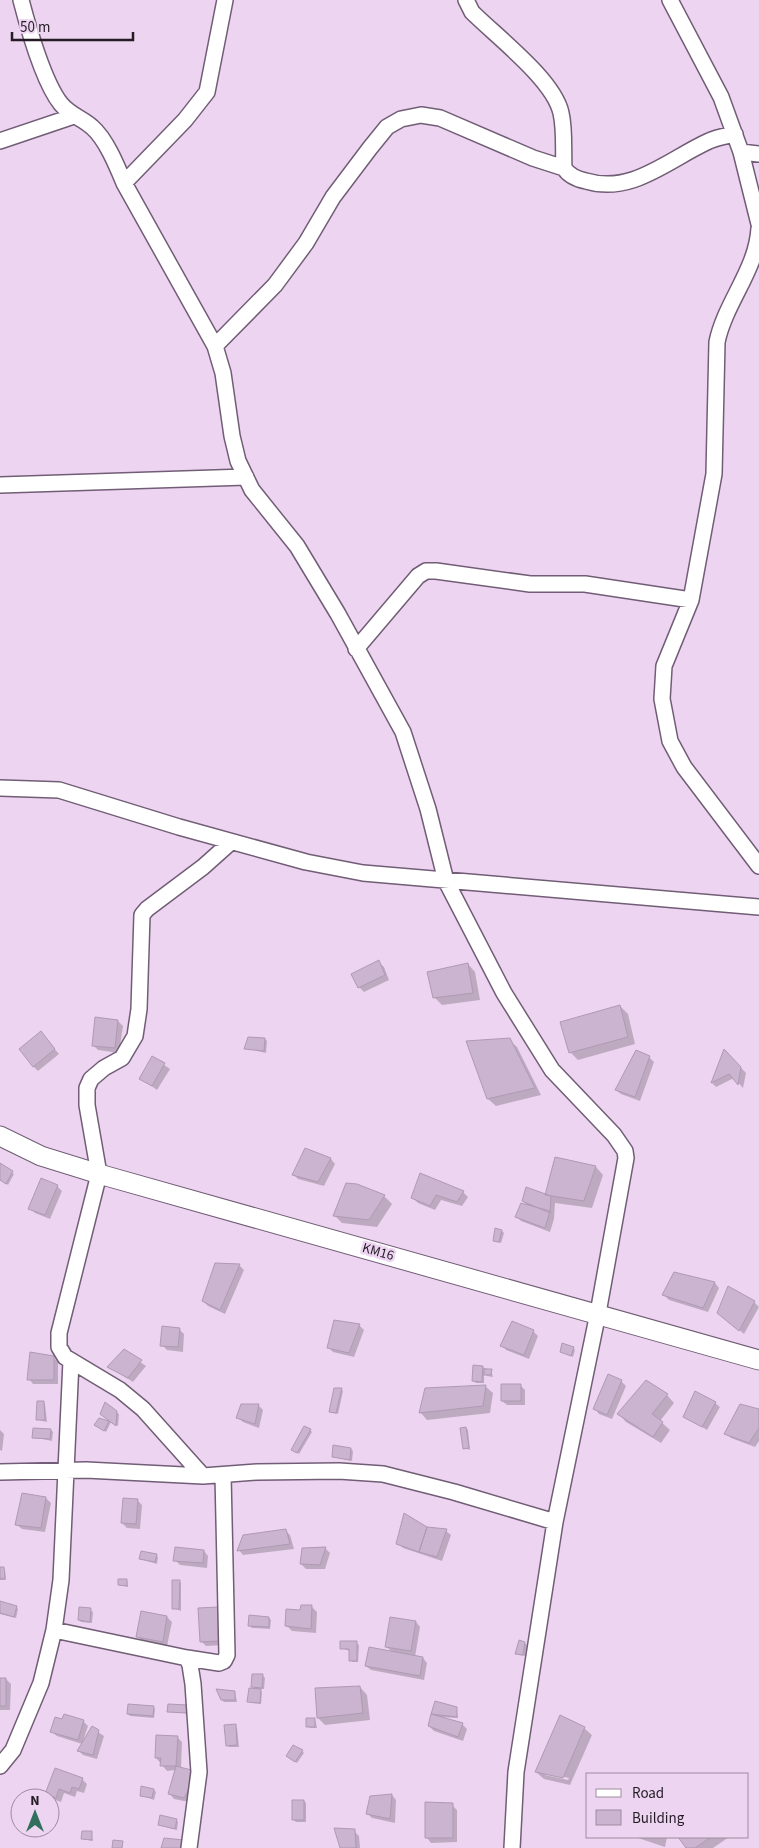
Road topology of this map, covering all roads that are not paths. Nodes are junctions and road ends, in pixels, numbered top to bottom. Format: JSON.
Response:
{"nodes":[{"id":1,"x":21,"y":0,"type":"edge"},
{"id":2,"x":225,"y":0,"type":"edge"},
{"id":3,"x":466,"y":0,"type":"edge"},
{"id":4,"x":670,"y":0,"type":"edge"},
{"id":5,"x":74,"y":116,"type":"junction"},
{"id":6,"x":735,"y":134,"type":"junction"},
{"id":7,"x":0,"y":140,"type":"edge"},
{"id":8,"x":741,"y":152,"type":"junction"},
{"id":9,"x":759,"y":154,"type":"edge"},
{"id":10,"x":564,"y":168,"type":"junction"},
{"id":11,"x":124,"y":183,"type":"junction"},
{"id":12,"x":759,"y":224,"type":"edge"},
{"id":13,"x":759,"y":228,"type":"edge"},
{"id":14,"x":214,"y":346,"type":"junction"},
{"id":15,"x":246,"y":478,"type":"junction"},
{"id":16,"x":0,"y":485,"type":"edge"},
{"id":17,"x":691,"y":600,"type":"junction"},
{"id":18,"x":356,"y":649,"type":"junction"},
{"id":19,"x":0,"y":788,"type":"edge"},
{"id":20,"x":231,"y":842,"type":"junction"},
{"id":21,"x":759,"y":866,"type":"edge"},
{"id":22,"x":446,"y":881,"type":"junction"},
{"id":23,"x":759,"y":907,"type":"edge"},
{"id":24,"x":0,"y":1136,"type":"edge"},
{"id":25,"x":99,"y":1174,"type":"junction"},
{"id":26,"x":598,"y":1313,"type":"junction"},
{"id":27,"x":759,"y":1360,"type":"edge"},
{"id":28,"x":72,"y":1361,"type":"junction"},
{"id":29,"x":65,"y":1470,"type":"junction"},
{"id":30,"x":0,"y":1472,"type":"edge"},
{"id":31,"x":223,"y":1475,"type":"junction"},
{"id":32,"x":204,"y":1476,"type":"junction"},
{"id":33,"x":555,"y":1522,"type":"junction"},
{"id":34,"x":54,"y":1630,"type":"junction"},
{"id":35,"x":186,"y":1658,"type":"junction"},
{"id":36,"x":0,"y":1766,"type":"edge"},
{"id":37,"x":189,"y":1848,"type":"edge"},
{"id":38,"x":512,"y":1848,"type":"edge"}],
"edges":[{"from":1,"to":5,"type":"street"},
{"from":2,"to":11,"type":"street"},
{"from":3,"to":10,"type":"street"},
{"from":4,"to":6,"type":"street"},
{"from":5,"to":7,"type":"street"},
{"from":5,"to":11,"type":"street"},
{"from":6,"to":8,"type":"street"},
{"from":6,"to":10,"type":"street"},
{"from":8,"to":9,"type":"street"},
{"from":8,"to":12,"type":"street"},
{"from":10,"to":14,"type":"street"},
{"from":11,"to":14,"type":"street"},
{"from":13,"to":17,"type":"street"},
{"from":14,"to":15,"type":"street"},
{"from":15,"to":16,"type":"street"},
{"from":15,"to":18,"type":"street"},
{"from":17,"to":18,"type":"street"},
{"from":17,"to":21,"type":"street"},
{"from":18,"to":22,"type":"street"},
{"from":19,"to":20,"type":"street"},
{"from":20,"to":22,"type":"street"},
{"from":20,"to":25,"type":"street"},
{"from":22,"to":23,"type":"street"},
{"from":22,"to":26,"type":"street"},
{"from":24,"to":25,"type":"street","name":"KM16"},
{"from":25,"to":26,"type":"street","name":"KM16"},
{"from":25,"to":28,"type":"street"},
{"from":26,"to":27,"type":"street","name":"KM16"},
{"from":26,"to":33,"type":"street"},
{"from":28,"to":29,"type":"street"},
{"from":28,"to":32,"type":"street"},
{"from":29,"to":30,"type":"street"},
{"from":29,"to":32,"type":"street"},
{"from":29,"to":34,"type":"street"},
{"from":31,"to":32,"type":"street"},
{"from":31,"to":33,"type":"street"},
{"from":31,"to":35,"type":"street"},
{"from":33,"to":38,"type":"street"},
{"from":34,"to":35,"type":"street"},
{"from":34,"to":36,"type":"street"},
{"from":35,"to":37,"type":"street"}]}
